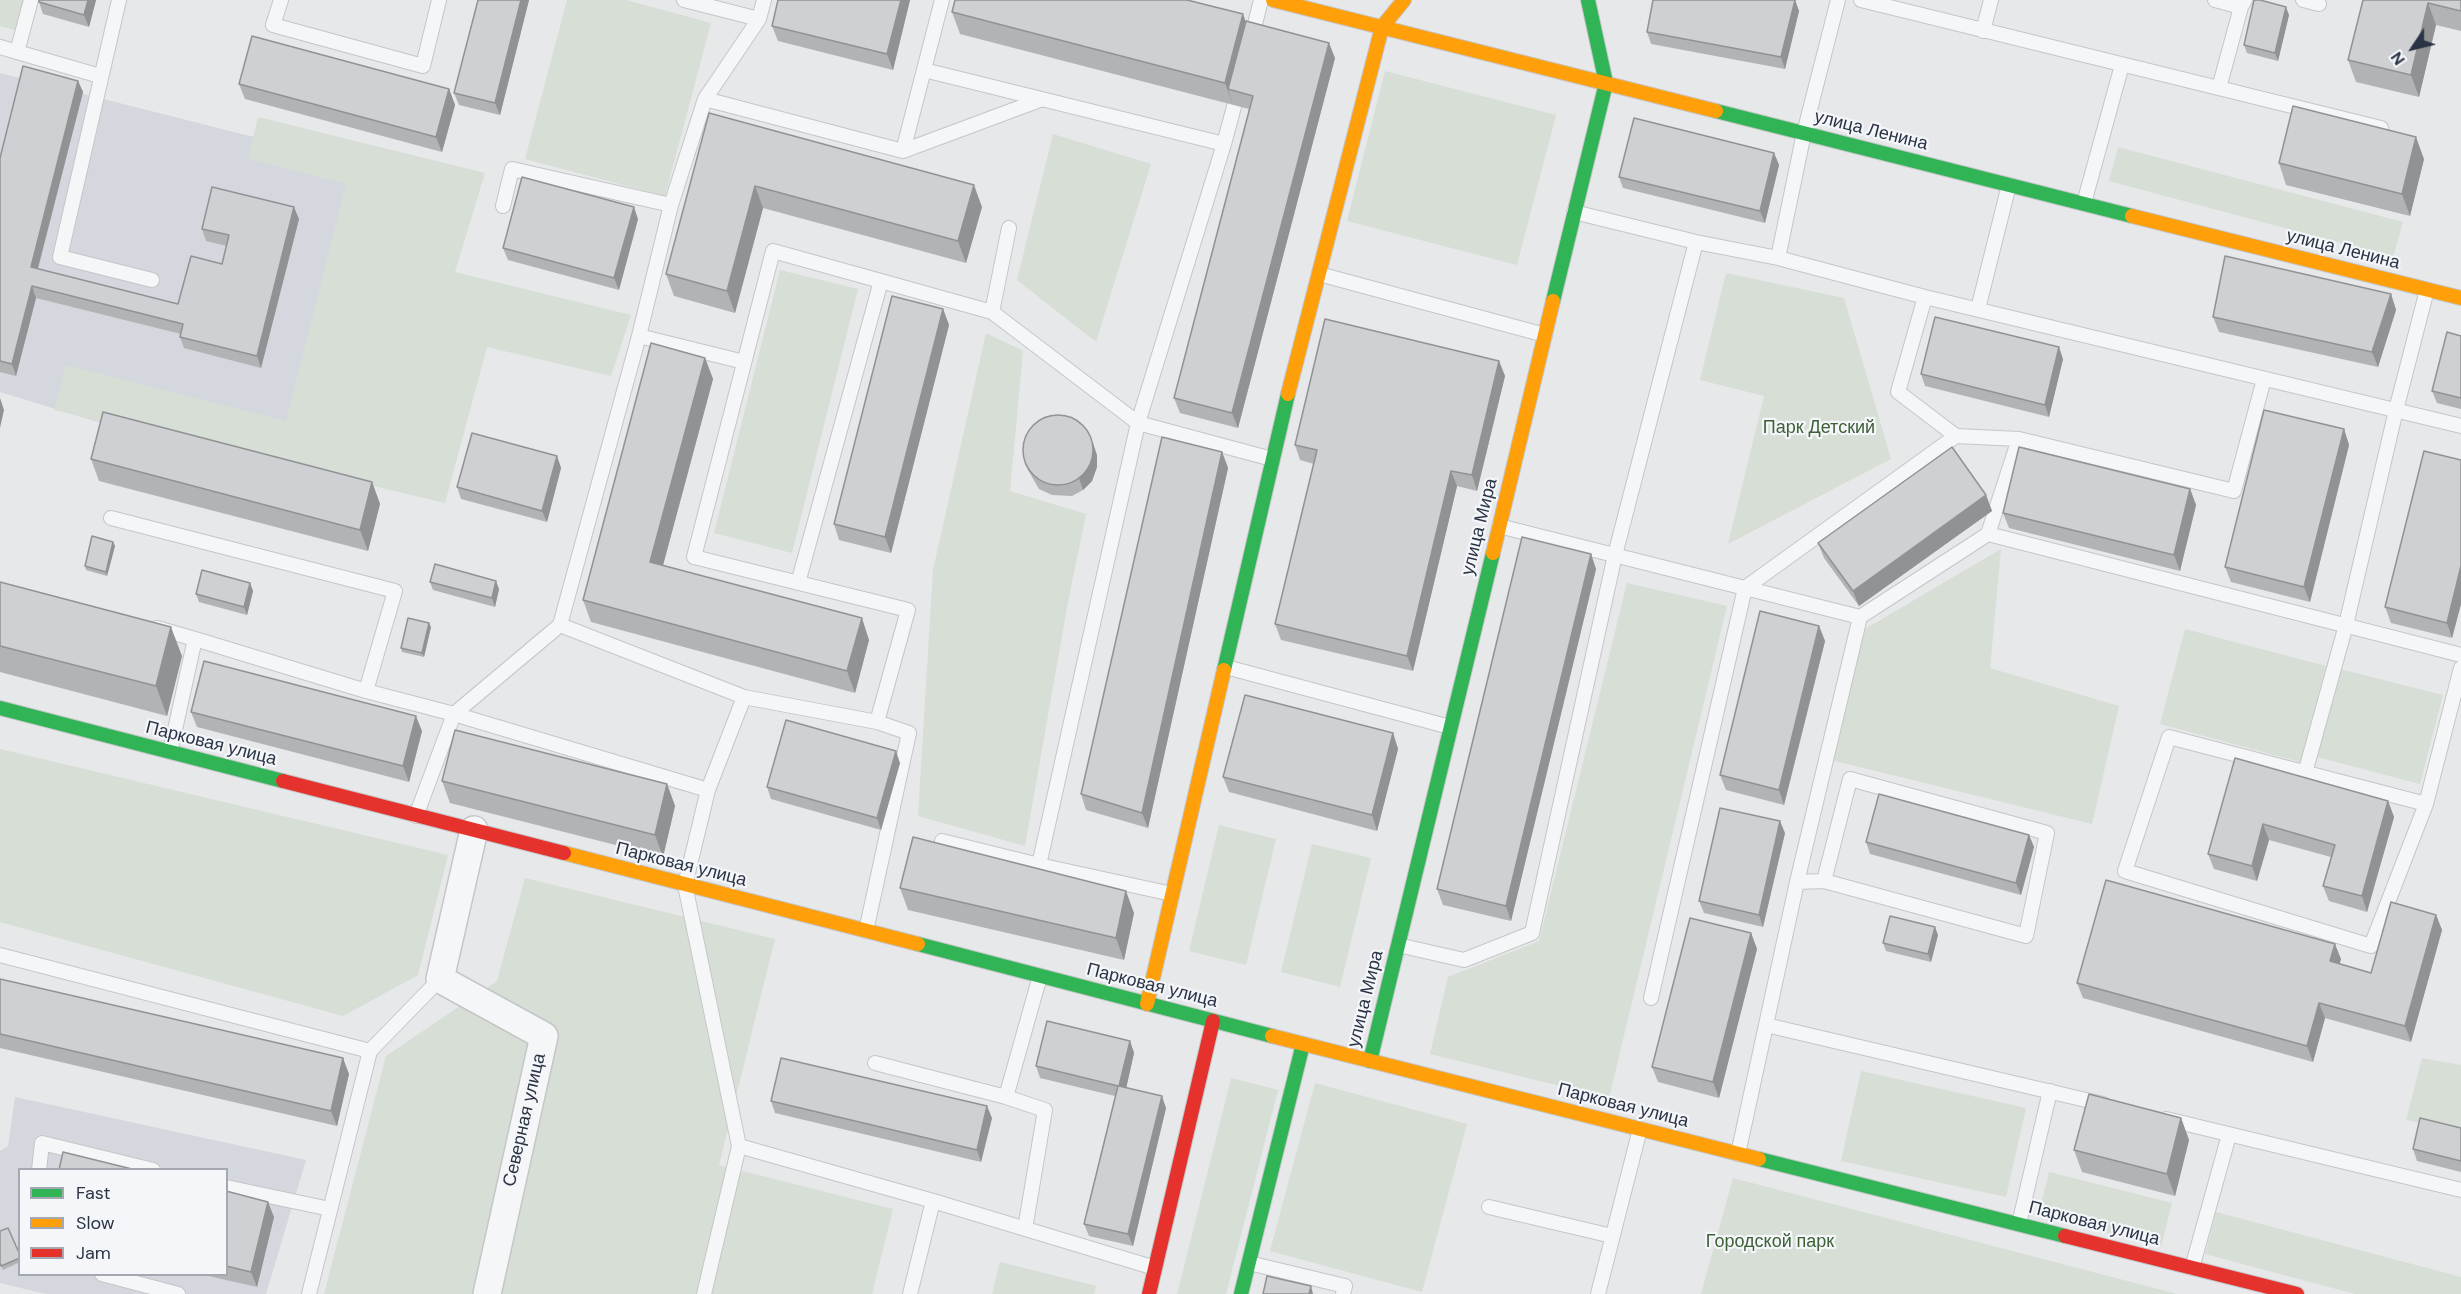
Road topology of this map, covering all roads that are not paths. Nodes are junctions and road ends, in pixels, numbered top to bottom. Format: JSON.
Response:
{"nodes":[{"id":1,"x":31,"y":0,"type":"edge"},
{"id":2,"x":119,"y":0,"type":"edge"},
{"id":3,"x":281,"y":0,"type":"edge"},
{"id":4,"x":439,"y":0,"type":"edge"},
{"id":5,"x":684,"y":0,"type":"edge"},
{"id":6,"x":764,"y":0,"type":"edge"},
{"id":7,"x":942,"y":0,"type":"edge"},
{"id":8,"x":1261,"y":0,"type":"edge"},
{"id":9,"x":1273,"y":0,"type":"edge"},
{"id":10,"x":1404,"y":0,"type":"edge"},
{"id":11,"x":1588,"y":0,"type":"edge"},
{"id":12,"x":1838,"y":0,"type":"edge"},
{"id":13,"x":1861,"y":0,"type":"edge"},
{"id":14,"x":1991,"y":0,"type":"edge"},
{"id":15,"x":2215,"y":0,"type":"edge"},
{"id":16,"x":2303,"y":0,"type":"edge"},
{"id":17,"x":2243,"y":3,"type":"edge"},
{"id":18,"x":2319,"y":4,"type":"dead end"},
{"id":19,"x":759,"y":19,"type":"junction"},
{"id":20,"x":1382,"y":27,"type":"junction"},
{"id":21,"x":1983,"y":31,"type":"junction"},
{"id":22,"x":0,"y":47,"type":"edge"},
{"id":23,"x":17,"y":52,"type":"junction"},
{"id":24,"x":1247,"y":56,"type":"edge"},
{"id":25,"x":2122,"y":65,"type":"junction"},
{"id":26,"x":924,"y":70,"type":"junction"},
{"id":27,"x":100,"y":76,"type":"junction"},
{"id":28,"x":1241,"y":78,"type":"edge"},
{"id":29,"x":1606,"y":83,"type":"junction"},
{"id":30,"x":2219,"y":88,"type":"junction"},
{"id":31,"x":705,"y":99,"type":"junction"},
{"id":32,"x":1040,"y":100,"type":"junction"},
{"id":33,"x":2381,"y":128,"type":"edge"},
{"id":34,"x":1804,"y":133,"type":"junction"},
{"id":35,"x":1224,"y":144,"type":"junction"},
{"id":36,"x":903,"y":151,"type":"junction"},
{"id":37,"x":2009,"y":185,"type":"junction"},
{"id":38,"x":2084,"y":203,"type":"junction"},
{"id":39,"x":671,"y":205,"type":"junction"},
{"id":40,"x":503,"y":206,"type":"dead end"},
{"id":41,"x":1574,"y":212,"type":"junction"},
{"id":42,"x":1009,"y":228,"type":"dead end"},
{"id":43,"x":1696,"y":242,"type":"junction"},
{"id":44,"x":1778,"y":258,"type":"junction"},
{"id":45,"x":1319,"y":274,"type":"junction"},
{"id":46,"x":152,"y":280,"type":"dead end"},
{"id":47,"x":881,"y":281,"type":"junction"},
{"id":48,"x":2427,"y":290,"type":"junction"},
{"id":49,"x":1925,"y":297,"type":"junction"},
{"id":50,"x":2461,"y":298,"type":"edge"},
{"id":51,"x":1977,"y":309,"type":"junction"},
{"id":52,"x":992,"y":312,"type":"junction"},
{"id":53,"x":1545,"y":335,"type":"junction"},
{"id":54,"x":639,"y":336,"type":"junction"},
{"id":55,"x":744,"y":362,"type":"junction"},
{"id":56,"x":2264,"y":379,"type":"junction"},
{"id":57,"x":2396,"y":410,"type":"junction"},
{"id":58,"x":1138,"y":423,"type":"junction"},
{"id":59,"x":2461,"y":426,"type":"edge"},
{"id":60,"x":1956,"y":436,"type":"junction"},
{"id":61,"x":2019,"y":439,"type":"junction"},
{"id":62,"x":1272,"y":459,"type":"junction"},
{"id":63,"x":111,"y":518,"type":"dead end"},
{"id":64,"x":1499,"y":526,"type":"junction"},
{"id":65,"x":1988,"y":534,"type":"junction"},
{"id":66,"x":1615,"y":555,"type":"junction"},
{"id":67,"x":798,"y":583,"type":"junction"},
{"id":68,"x":1745,"y":588,"type":"junction"},
{"id":69,"x":1860,"y":617,"type":"junction"},
{"id":70,"x":560,"y":625,"type":"junction"},
{"id":71,"x":2346,"y":625,"type":"junction"},
{"id":72,"x":149,"y":626,"type":"edge"},
{"id":73,"x":195,"y":639,"type":"junction"},
{"id":74,"x":2461,"y":655,"type":"edge"},
{"id":75,"x":1226,"y":667,"type":"junction"},
{"id":76,"x":2461,"y":668,"type":"edge"},
{"id":77,"x":366,"y":691,"type":"junction"},
{"id":78,"x":744,"y":697,"type":"junction"},
{"id":79,"x":0,"y":708,"type":"edge"},
{"id":80,"x":454,"y":714,"type":"junction"},
{"id":81,"x":877,"y":722,"type":"junction"},
{"id":82,"x":1450,"y":727,"type":"junction"},
{"id":83,"x":170,"y":752,"type":"junction"},
{"id":84,"x":2305,"y":773,"type":"junction"},
{"id":85,"x":708,"y":790,"type":"junction"},
{"id":86,"x":2426,"y":804,"type":"junction"},
{"id":87,"x":416,"y":816,"type":"junction"},
{"id":88,"x":474,"y":830,"type":"junction"},
{"id":89,"x":942,"y":841,"type":"dead end"},
{"id":90,"x":1039,"y":865,"type":"junction"},
{"id":91,"x":1824,"y":881,"type":"junction"},
{"id":92,"x":1797,"y":882,"type":"junction"},
{"id":93,"x":685,"y":885,"type":"junction"},
{"id":94,"x":1173,"y":894,"type":"junction"},
{"id":95,"x":866,"y":932,"type":"junction"},
{"id":96,"x":1398,"y":945,"type":"junction"},
{"id":97,"x":0,"y":955,"type":"edge"},
{"id":98,"x":1040,"y":976,"type":"junction"},
{"id":99,"x":440,"y":979,"type":"junction"},
{"id":100,"x":1650,"y":998,"type":"dead end"},
{"id":101,"x":1147,"y":1004,"type":"junction"},
{"id":102,"x":1213,"y":1021,"type":"junction"},
{"id":103,"x":1766,"y":1025,"type":"junction"},
{"id":104,"x":1303,"y":1044,"type":"junction"},
{"id":105,"x":370,"y":1051,"type":"junction"},
{"id":106,"x":1370,"y":1061,"type":"junction"},
{"id":107,"x":875,"y":1063,"type":"dead end"},
{"id":108,"x":2050,"y":1091,"type":"junction"},
{"id":109,"x":1006,"y":1097,"type":"junction"},
{"id":110,"x":2117,"y":1107,"type":"edge"},
{"id":111,"x":2151,"y":1116,"type":"edge"},
{"id":112,"x":1640,"y":1129,"type":"junction"},
{"id":113,"x":2229,"y":1135,"type":"junction"},
{"id":114,"x":739,"y":1146,"type":"junction"},
{"id":115,"x":1738,"y":1154,"type":"junction"},
{"id":116,"x":39,"y":1168,"type":"edge"},
{"id":117,"x":145,"y":1168,"type":"edge"},
{"id":118,"x":228,"y":1187,"type":"edge"},
{"id":119,"x":2461,"y":1190,"type":"edge"},
{"id":120,"x":933,"y":1201,"type":"junction"},
{"id":121,"x":1489,"y":1207,"type":"dead end"},
{"id":122,"x":330,"y":1209,"type":"junction"},
{"id":123,"x":2019,"y":1224,"type":"junction"},
{"id":124,"x":1025,"y":1228,"type":"junction"},
{"id":125,"x":1612,"y":1236,"type":"junction"},
{"id":126,"x":1249,"y":1263,"type":"junction"},
{"id":127,"x":1155,"y":1268,"type":"junction"},
{"id":128,"x":2192,"y":1268,"type":"junction"},
{"id":129,"x":106,"y":1276,"type":"edge"},
{"id":130,"x":178,"y":1294,"type":"edge"},
{"id":131,"x":309,"y":1294,"type":"edge"},
{"id":132,"x":487,"y":1294,"type":"edge"},
{"id":133,"x":704,"y":1294,"type":"edge"},
{"id":134,"x":910,"y":1294,"type":"edge"},
{"id":135,"x":1149,"y":1294,"type":"edge"},
{"id":136,"x":1241,"y":1294,"type":"edge"},
{"id":137,"x":1343,"y":1294,"type":"edge"},
{"id":138,"x":1598,"y":1294,"type":"edge"},
{"id":139,"x":2296,"y":1294,"type":"edge"}],
"edges":[{"from":1,"to":23,"type":"lane"},
{"from":2,"to":27,"type":"lane"},
{"from":3,"to":4,"type":"lane"},
{"from":5,"to":19,"type":"lane"},
{"from":6,"to":19,"type":"lane"},
{"from":7,"to":26,"type":"lane"},
{"from":8,"to":24,"type":"lane"},
{"from":9,"to":20,"type":"main road","name":"улица Ленина"},
{"from":10,"to":20,"type":"main road"},
{"from":11,"to":29,"type":"main road","name":"улица Мира"},
{"from":12,"to":34,"type":"lane"},
{"from":13,"to":21,"type":"lane"},
{"from":14,"to":21,"type":"lane"},
{"from":15,"to":17,"type":"lane"},
{"from":16,"to":18,"type":"lane"},
{"from":17,"to":30,"type":"lane"},
{"from":19,"to":31,"type":"lane"},
{"from":20,"to":29,"type":"main road","name":"улица Ленина"},
{"from":20,"to":45,"type":"main road"},
{"from":21,"to":25,"type":"lane"},
{"from":22,"to":23,"type":"lane"},
{"from":23,"to":27,"type":"lane"},
{"from":25,"to":30,"type":"lane"},
{"from":25,"to":38,"type":"lane"},
{"from":26,"to":32,"type":"lane"},
{"from":26,"to":36,"type":"lane"},
{"from":27,"to":46,"type":"lane"},
{"from":28,"to":35,"type":"lane"},
{"from":29,"to":34,"type":"main road","name":"улица Ленина"},
{"from":29,"to":41,"type":"main road","name":"улица Мира"},
{"from":30,"to":33,"type":"lane"},
{"from":31,"to":36,"type":"lane"},
{"from":31,"to":39,"type":"lane"},
{"from":32,"to":35,"type":"lane"},
{"from":32,"to":36,"type":"lane"},
{"from":34,"to":37,"type":"main road","name":"улица Ленина"},
{"from":34,"to":44,"type":"lane"},
{"from":35,"to":58,"type":"lane"},
{"from":37,"to":38,"type":"main road","name":"улица Ленина"},
{"from":37,"to":51,"type":"lane"},
{"from":38,"to":48,"type":"main road","name":"улица Ленина"},
{"from":39,"to":40,"type":"lane"},
{"from":39,"to":54,"type":"lane"},
{"from":41,"to":43,"type":"lane"},
{"from":41,"to":53,"type":"main road","name":"улица Мира"},
{"from":42,"to":52,"type":"lane"},
{"from":43,"to":44,"type":"lane"},
{"from":43,"to":66,"type":"lane"},
{"from":44,"to":49,"type":"lane"},
{"from":45,"to":53,"type":"lane"},
{"from":45,"to":62,"type":"main road"},
{"from":47,"to":52,"type":"lane"},
{"from":47,"to":55,"type":"lane"},
{"from":47,"to":67,"type":"lane"},
{"from":48,"to":50,"type":"main road","name":"улица Ленина"},
{"from":48,"to":57,"type":"lane"},
{"from":49,"to":51,"type":"lane"},
{"from":49,"to":60,"type":"lane"},
{"from":51,"to":56,"type":"lane"},
{"from":52,"to":58,"type":"lane"},
{"from":53,"to":64,"type":"main road","name":"улица Мира"},
{"from":54,"to":55,"type":"lane"},
{"from":54,"to":70,"type":"lane"},
{"from":55,"to":67,"type":"lane"},
{"from":56,"to":57,"type":"lane"},
{"from":56,"to":61,"type":"lane"},
{"from":57,"to":59,"type":"lane"},
{"from":57,"to":71,"type":"lane"},
{"from":58,"to":62,"type":"lane"},
{"from":58,"to":90,"type":"lane"},
{"from":60,"to":61,"type":"lane"},
{"from":60,"to":68,"type":"lane"},
{"from":61,"to":65,"type":"lane"},
{"from":62,"to":75,"type":"main road"},
{"from":63,"to":77,"type":"lane"},
{"from":64,"to":66,"type":"lane"},
{"from":64,"to":82,"type":"main road","name":"улица Мира"},
{"from":65,"to":69,"type":"lane"},
{"from":65,"to":71,"type":"lane"},
{"from":66,"to":68,"type":"lane"},
{"from":66,"to":96,"type":"lane"},
{"from":67,"to":81,"type":"lane"},
{"from":68,"to":69,"type":"lane"},
{"from":68,"to":100,"type":"lane"},
{"from":69,"to":92,"type":"lane"},
{"from":70,"to":78,"type":"lane"},
{"from":70,"to":80,"type":"lane"},
{"from":71,"to":74,"type":"lane"},
{"from":71,"to":84,"type":"lane"},
{"from":72,"to":73,"type":"lane"},
{"from":73,"to":77,"type":"lane"},
{"from":73,"to":83,"type":"lane"},
{"from":75,"to":82,"type":"lane"},
{"from":75,"to":94,"type":"main road"},
{"from":76,"to":86,"type":"lane"},
{"from":77,"to":80,"type":"lane"},
{"from":78,"to":81,"type":"lane"},
{"from":78,"to":85,"type":"lane"},
{"from":79,"to":83,"type":"main road","name":"Парковая улица"},
{"from":80,"to":85,"type":"lane"},
{"from":80,"to":87,"type":"lane"},
{"from":81,"to":95,"type":"lane"},
{"from":82,"to":96,"type":"main road","name":"улица Мира"},
{"from":83,"to":87,"type":"main road","name":"Парковая улица"},
{"from":84,"to":86,"type":"lane"},
{"from":84,"to":86,"type":"lane"},
{"from":85,"to":93,"type":"lane"},
{"from":87,"to":88,"type":"main road","name":"Парковая улица"},
{"from":88,"to":93,"type":"main road","name":"Парковая улица"},
{"from":88,"to":99,"type":"street"},
{"from":89,"to":90,"type":"lane"},
{"from":90,"to":94,"type":"lane"},
{"from":91,"to":91,"type":"lane"},
{"from":91,"to":92,"type":"lane"},
{"from":92,"to":103,"type":"lane"},
{"from":93,"to":95,"type":"main road","name":"Парковая улица"},
{"from":93,"to":114,"type":"lane"},
{"from":94,"to":101,"type":"main road"},
{"from":95,"to":98,"type":"main road","name":"Парковая улица"},
{"from":96,"to":106,"type":"main road","name":"улица Мира"},
{"from":97,"to":105,"type":"lane"},
{"from":98,"to":101,"type":"main road","name":"Парковая улица"},
{"from":98,"to":109,"type":"lane"},
{"from":99,"to":105,"type":"lane"},
{"from":99,"to":132,"type":"street","name":"Северная улица"},
{"from":101,"to":102,"type":"main road","name":"Парковая улица"},
{"from":102,"to":104,"type":"main road","name":"Парковая улица"},
{"from":102,"to":127,"type":"main road"},
{"from":103,"to":108,"type":"lane"},
{"from":103,"to":115,"type":"lane"},
{"from":104,"to":106,"type":"main road","name":"Парковая улица"},
{"from":104,"to":126,"type":"main road"},
{"from":105,"to":122,"type":"lane"},
{"from":106,"to":112,"type":"main road","name":"Парковая улица"},
{"from":107,"to":109,"type":"lane"},
{"from":108,"to":110,"type":"lane"},
{"from":108,"to":123,"type":"lane"},
{"from":109,"to":124,"type":"lane"},
{"from":111,"to":113,"type":"lane"},
{"from":112,"to":115,"type":"main road","name":"Парковая улица"},
{"from":112,"to":125,"type":"lane"},
{"from":113,"to":119,"type":"lane"},
{"from":113,"to":128,"type":"lane"},
{"from":114,"to":120,"type":"lane"},
{"from":114,"to":133,"type":"lane"},
{"from":115,"to":123,"type":"main road","name":"Парковая улица"},
{"from":116,"to":117,"type":"lane"},
{"from":118,"to":122,"type":"lane"},
{"from":120,"to":124,"type":"lane"},
{"from":120,"to":134,"type":"lane"},
{"from":121,"to":125,"type":"lane"},
{"from":122,"to":131,"type":"lane"},
{"from":123,"to":128,"type":"main road","name":"Парковая улица"},
{"from":124,"to":127,"type":"lane"},
{"from":125,"to":138,"type":"lane"},
{"from":126,"to":136,"type":"main road"},
{"from":126,"to":137,"type":"lane"},
{"from":127,"to":135,"type":"main road"},
{"from":128,"to":139,"type":"main road","name":"Парковая улица"},
{"from":129,"to":130,"type":"lane"}]}
